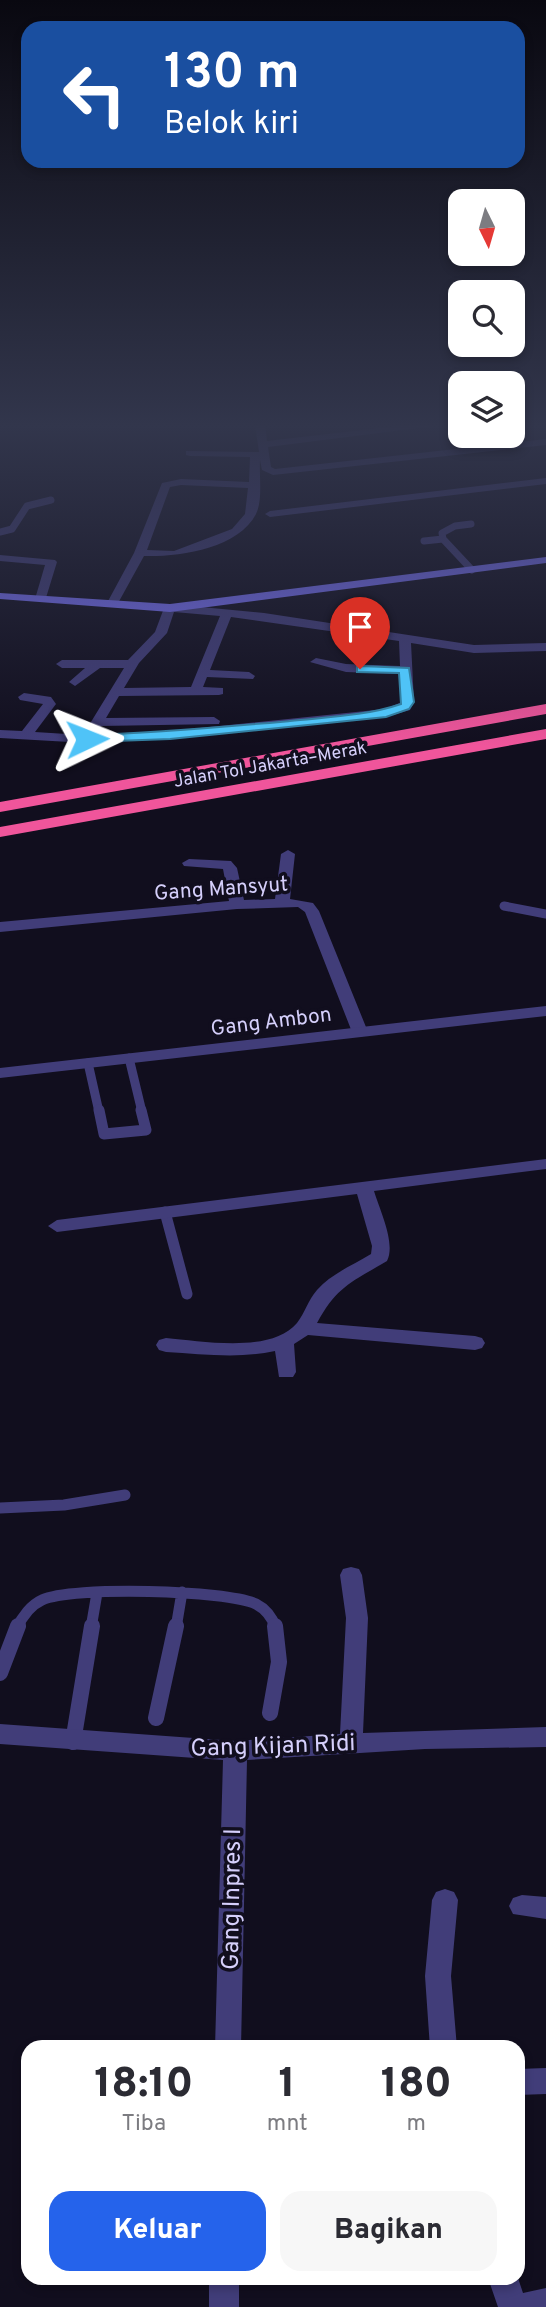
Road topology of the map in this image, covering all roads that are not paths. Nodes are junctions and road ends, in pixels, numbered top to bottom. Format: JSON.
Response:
{"nodes":[{"id":1,"x":148,"y":532,"type":"edge"},
{"id":2,"x":234,"y":532,"type":"edge"},
{"id":3,"x":444,"y":532,"type":"edge"},
{"id":4,"x":443,"y":539,"type":"junction"},
{"id":5,"x":424,"y":541,"type":"dead end"},
{"id":6,"x":140,"y":553,"type":"junction"},
{"id":7,"x":0,"y":558,"type":"edge"},
{"id":8,"x":546,"y":560,"type":"edge"},
{"id":9,"x":472,"y":570,"type":"junction"},
{"id":10,"x":0,"y":596,"type":"edge"},
{"id":11,"x":41,"y":598,"type":"junction"},
{"id":12,"x":113,"y":603,"type":"junction"},
{"id":13,"x":170,"y":608,"type":"junction"},
{"id":14,"x":227,"y":613,"type":"junction"},
{"id":15,"x":405,"y":637,"type":"junction"},
{"id":16,"x":546,"y":647,"type":"edge"},
{"id":17,"x":316,"y":662,"type":"dead end"},
{"id":18,"x":62,"y":664,"type":"dead end"},
{"id":19,"x":97,"y":664,"type":"junction"},
{"id":20,"x":132,"y":664,"type":"junction"},
{"id":21,"x":405,"y":670,"type":"junction"},
{"id":22,"x":201,"y":673,"type":"junction"},
{"id":23,"x":249,"y":676,"type":"dead end"},
{"id":24,"x":75,"y":682,"type":"dead end"},
{"id":25,"x":196,"y":690,"type":"junction"},
{"id":26,"x":219,"y":691,"type":"dead end"},
{"id":27,"x":114,"y":692,"type":"junction"},
{"id":28,"x":24,"y":697,"type":"dead end"},
{"id":29,"x":546,"y":709,"type":"edge"},
{"id":30,"x":214,"y":721,"type":"dead end"},
{"id":31,"x":96,"y":722,"type":"junction"},
{"id":32,"x":0,"y":734,"type":"edge"},
{"id":33,"x":546,"y":734,"type":"edge"},
{"id":34,"x":26,"y":736,"type":"junction"},
{"id":35,"x":87,"y":739,"type":"junction"},
{"id":36,"x":0,"y":807,"type":"edge"},
{"id":37,"x":0,"y":832,"type":"edge"},
{"id":38,"x":288,"y":854,"type":"dead end"},
{"id":39,"x":189,"y":863,"type":"dead end"},
{"id":40,"x":282,"y":903,"type":"junction"},
{"id":41,"x":237,"y":905,"type":"junction"},
{"id":42,"x":505,"y":906,"type":"dead end"},
{"id":43,"x":546,"y":914,"type":"edge"},
{"id":44,"x":0,"y":927,"type":"edge"},
{"id":45,"x":546,"y":1011,"type":"edge"},
{"id":46,"x":360,"y":1032,"type":"junction"},
{"id":47,"x":129,"y":1058,"type":"junction"},
{"id":48,"x":88,"y":1063,"type":"junction"},
{"id":49,"x":0,"y":1073,"type":"edge"},
{"id":50,"x":546,"y":1164,"type":"edge"},
{"id":51,"x":364,"y":1186,"type":"junction"},
{"id":52,"x":165,"y":1212,"type":"junction"},
{"id":53,"x":57,"y":1226,"type":"dead end"},
{"id":54,"x":187,"y":1294,"type":"dead end"},
{"id":55,"x":304,"y":1328,"type":"junction"},
{"id":56,"x":284,"y":1343,"type":"junction"},
{"id":57,"x":475,"y":1343,"type":"dead end"},
{"id":58,"x":166,"y":1345,"type":"dead end"},
{"id":59,"x":286,"y":1372,"type":"dead end"},
{"id":60,"x":125,"y":1495,"type":"dead end"},
{"id":61,"x":0,"y":1508,"type":"edge"},
{"id":62,"x":351,"y":1575,"type":"dead end"},
{"id":63,"x":182,"y":1592,"type":"junction"},
{"id":64,"x":97,"y":1593,"type":"junction"},
{"id":65,"x":0,"y":1673,"type":"edge"},
{"id":66,"x":270,"y":1713,"type":"dead end"},
{"id":67,"x":156,"y":1718,"type":"dead end"},
{"id":68,"x":0,"y":1734,"type":"edge"},
{"id":69,"x":546,"y":1737,"type":"edge"},
{"id":70,"x":73,"y":1742,"type":"junction"},
{"id":71,"x":351,"y":1742,"type":"junction"},
{"id":72,"x":235,"y":1751,"type":"junction"},
{"id":73,"x":444,"y":1900,"type":"dead end"},
{"id":74,"x":228,"y":2040,"type":"edge"},
{"id":75,"x":443,"y":2040,"type":"edge"},
{"id":76,"x":546,"y":2081,"type":"edge"},
{"id":77,"x":525,"y":2082,"type":"edge"},
{"id":78,"x":224,"y":2285,"type":"edge"},
{"id":79,"x":505,"y":2285,"type":"edge"},
{"id":80,"x":546,"y":2303,"type":"edge"},
{"id":81,"x":224,"y":2307,"type":"edge"},
{"id":82,"x":513,"y":2307,"type":"edge"},
{"id":83,"x":526,"y":2307,"type":"edge"}],
"edges":[{"from":1,"to":6,"type":"street"},
{"from":2,"to":6,"type":"street"},
{"from":3,"to":4,"type":"lane"},
{"from":4,"to":5,"type":"lane"},
{"from":4,"to":9,"type":"lane"},
{"from":6,"to":12,"type":"street"},
{"from":7,"to":11,"type":"street"},
{"from":8,"to":9,"type":"main road"},
{"from":9,"to":13,"type":"main road"},
{"from":10,"to":11,"type":"main road"},
{"from":11,"to":12,"type":"main road"},
{"from":12,"to":13,"type":"main road"},
{"from":13,"to":14,"type":"street"},
{"from":13,"to":20,"type":"street"},
{"from":14,"to":15,"type":"street"},
{"from":14,"to":22,"type":"street"},
{"from":15,"to":16,"type":"street"},
{"from":15,"to":21,"type":"street"},
{"from":17,"to":21,"type":"street"},
{"from":18,"to":19,"type":"street"},
{"from":19,"to":20,"type":"street"},
{"from":19,"to":24,"type":"street"},
{"from":20,"to":27,"type":"street"},
{"from":21,"to":35,"type":"street"},
{"from":22,"to":23,"type":"street"},
{"from":22,"to":25,"type":"street"},
{"from":25,"to":26,"type":"street"},
{"from":25,"to":27,"type":"street"},
{"from":27,"to":31,"type":"street"},
{"from":28,"to":34,"type":"street"},
{"from":29,"to":36,"type":"highway","name":"Jalan Tol Jakarta–Merak"},
{"from":30,"to":31,"type":"street"},
{"from":31,"to":35,"type":"street"},
{"from":32,"to":34,"type":"street"},
{"from":33,"to":37,"type":"highway","name":"Jalan Tol Jakarta–Merak"},
{"from":34,"to":35,"type":"street"},
{"from":38,"to":40,"type":"street"},
{"from":39,"to":41,"type":"street"},
{"from":40,"to":41,"type":"street","name":"Gang Mansyut"},
{"from":40,"to":46,"type":"street","name":"Gang Mansyut"},
{"from":41,"to":44,"type":"street","name":"Gang Mansyut"},
{"from":42,"to":43,"type":"lane"},
{"from":45,"to":46,"type":"street","name":"Gang Ambon"},
{"from":46,"to":47,"type":"street","name":"Gang Ambon"},
{"from":47,"to":48,"type":"street","name":"Gang Ambon"},
{"from":47,"to":48,"type":"lane"},
{"from":48,"to":49,"type":"street","name":"Gang Ambon"},
{"from":50,"to":51,"type":"street"},
{"from":51,"to":52,"type":"street"},
{"from":51,"to":55,"type":"street"},
{"from":52,"to":53,"type":"street"},
{"from":52,"to":54,"type":"lane"},
{"from":55,"to":56,"type":"street"},
{"from":55,"to":57,"type":"street"},
{"from":56,"to":58,"type":"street"},
{"from":56,"to":59,"type":"street"},
{"from":60,"to":61,"type":"lane"},
{"from":62,"to":71,"type":"street"},
{"from":63,"to":64,"type":"lane"},
{"from":63,"to":66,"type":"lane"},
{"from":63,"to":67,"type":"lane"},
{"from":64,"to":65,"type":"lane"},
{"from":64,"to":70,"type":"lane"},
{"from":68,"to":70,"type":"street","name":"Gang Kijan Ridi"},
{"from":69,"to":71,"type":"street","name":"Gang Kijan Ridi"},
{"from":70,"to":72,"type":"street","name":"Gang Kijan Ridi"},
{"from":71,"to":72,"type":"street","name":"Gang Kijan Ridi"},
{"from":72,"to":74,"type":"street","name":"Gang Inpres I"},
{"from":73,"to":75,"type":"street"},
{"from":76,"to":77,"type":"street"},
{"from":78,"to":81,"type":"street"},
{"from":79,"to":82,"type":"street"},
{"from":80,"to":83,"type":"street"}]}
